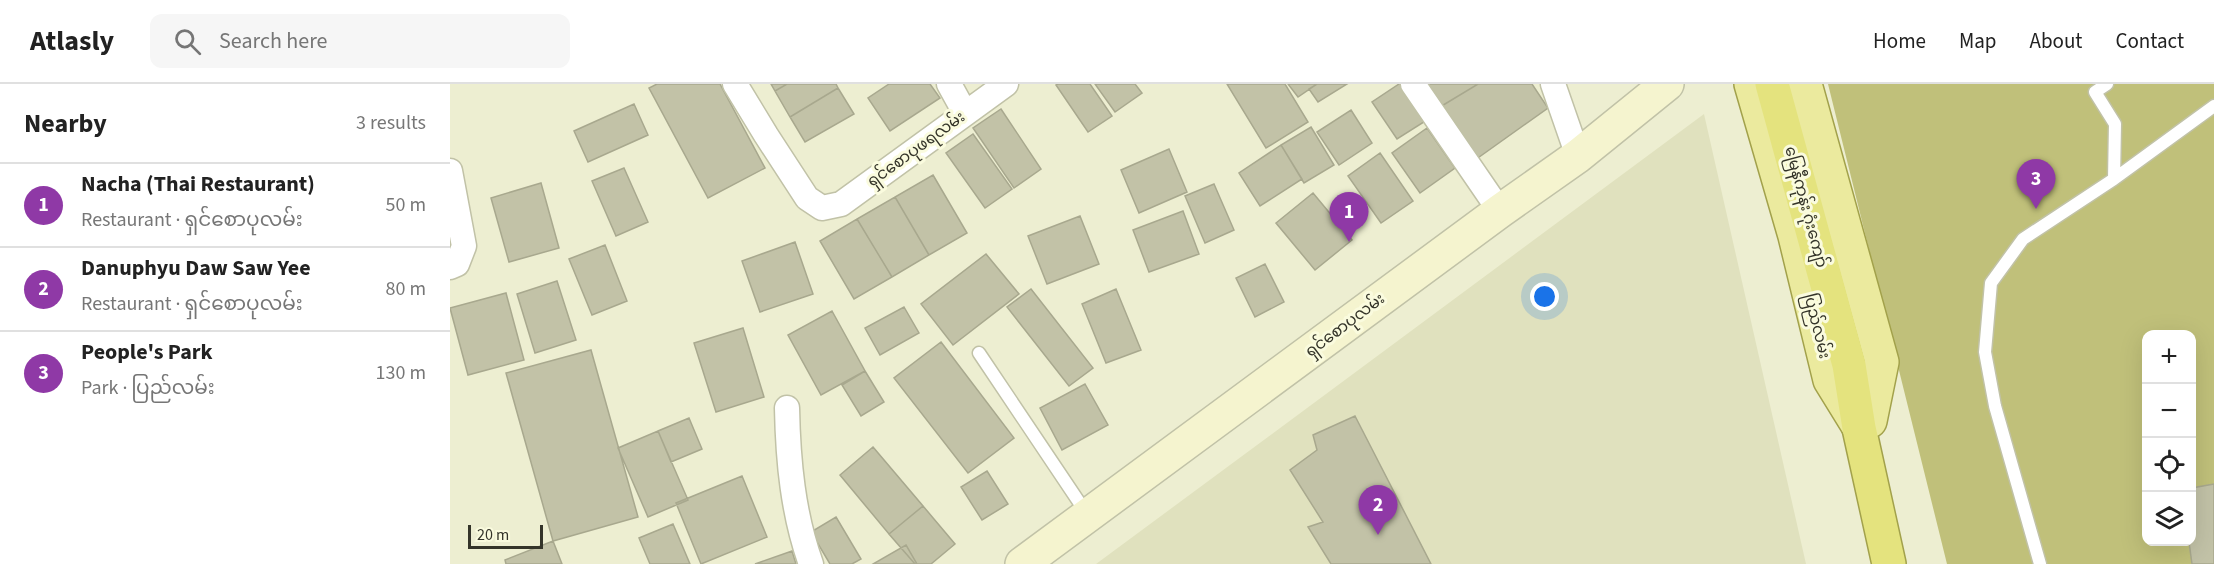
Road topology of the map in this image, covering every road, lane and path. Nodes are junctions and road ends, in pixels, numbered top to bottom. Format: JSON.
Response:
{"nodes":[{"id":1,"x":735,"y":84,"type":"edge"},
{"id":2,"x":949,"y":84,"type":"edge"},
{"id":3,"x":1006,"y":84,"type":"edge"},
{"id":4,"x":1413,"y":84,"type":"edge"},
{"id":5,"x":1553,"y":84,"type":"edge"},
{"id":6,"x":1667,"y":84,"type":"edge"},
{"id":7,"x":1751,"y":84,"type":"edge"},
{"id":8,"x":1772,"y":84,"type":"edge"},
{"id":9,"x":1805,"y":84,"type":"edge"},
{"id":10,"x":2107,"y":84,"type":"edge"},
{"id":11,"x":2093,"y":88,"type":"edge"},
{"id":12,"x":2214,"y":106,"type":"edge"},
{"id":13,"x":966,"y":113,"type":"junction"},
{"id":14,"x":1578,"y":156,"type":"junction"},
{"id":15,"x":450,"y":171,"type":"edge"},
{"id":16,"x":2114,"y":179,"type":"junction"},
{"id":17,"x":1500,"y":211,"type":"junction"},
{"id":18,"x":450,"y":267,"type":"edge"},
{"id":19,"x":979,"y":353,"type":"dead end"},
{"id":20,"x":787,"y":408,"type":"dead end"},
{"id":21,"x":1865,"y":425,"type":"junction"},
{"id":22,"x":1088,"y":515,"type":"junction"},
{"id":23,"x":811,"y":564,"type":"edge"},
{"id":24,"x":1022,"y":564,"type":"edge"},
{"id":25,"x":1889,"y":564,"type":"edge"},
{"id":26,"x":1908,"y":564,"type":"edge"},
{"id":27,"x":2040,"y":564,"type":"edge"}],
"edges":[{"from":1,"to":13,"type":"street","name":"ရှင်စောပုဖရလမ်း"},
{"from":2,"to":13,"type":"street"},
{"from":3,"to":13,"type":"street","name":"ရှင်စောပုဖရလမ်း"},
{"from":4,"to":17,"type":"street"},
{"from":5,"to":14,"type":"street"},
{"from":6,"to":14,"type":"main road","name":"ရှင်စောပုလမ်း"},
{"from":7,"to":21,"type":"main road","name":"ပြည်လမ်း"},
{"from":8,"to":21,"type":"highway","name":"မြေနီကုန်း ဂုံးကျော်"},
{"from":9,"to":21,"type":"main road","name":"ပြည်လမ်း"},
{"from":10,"to":11,"type":"lane"},
{"from":11,"to":16,"type":"lane"},
{"from":12,"to":16,"type":"lane"},
{"from":14,"to":17,"type":"main road","name":"ရှင်စောပုလမ်း"},
{"from":15,"to":18,"type":"street"},
{"from":16,"to":27,"type":"lane"},
{"from":17,"to":22,"type":"main road","name":"ရှင်စောပုလမ်း"},
{"from":19,"to":22,"type":"lane"},
{"from":20,"to":23,"type":"street"},
{"from":21,"to":25,"type":"highway","name":"ပြည်လမ်း"},
{"from":21,"to":26,"type":"highway","name":"ပြည်လမ်း"},
{"from":22,"to":24,"type":"main road","name":"ရှင်စောပုလမ်း"}]}
